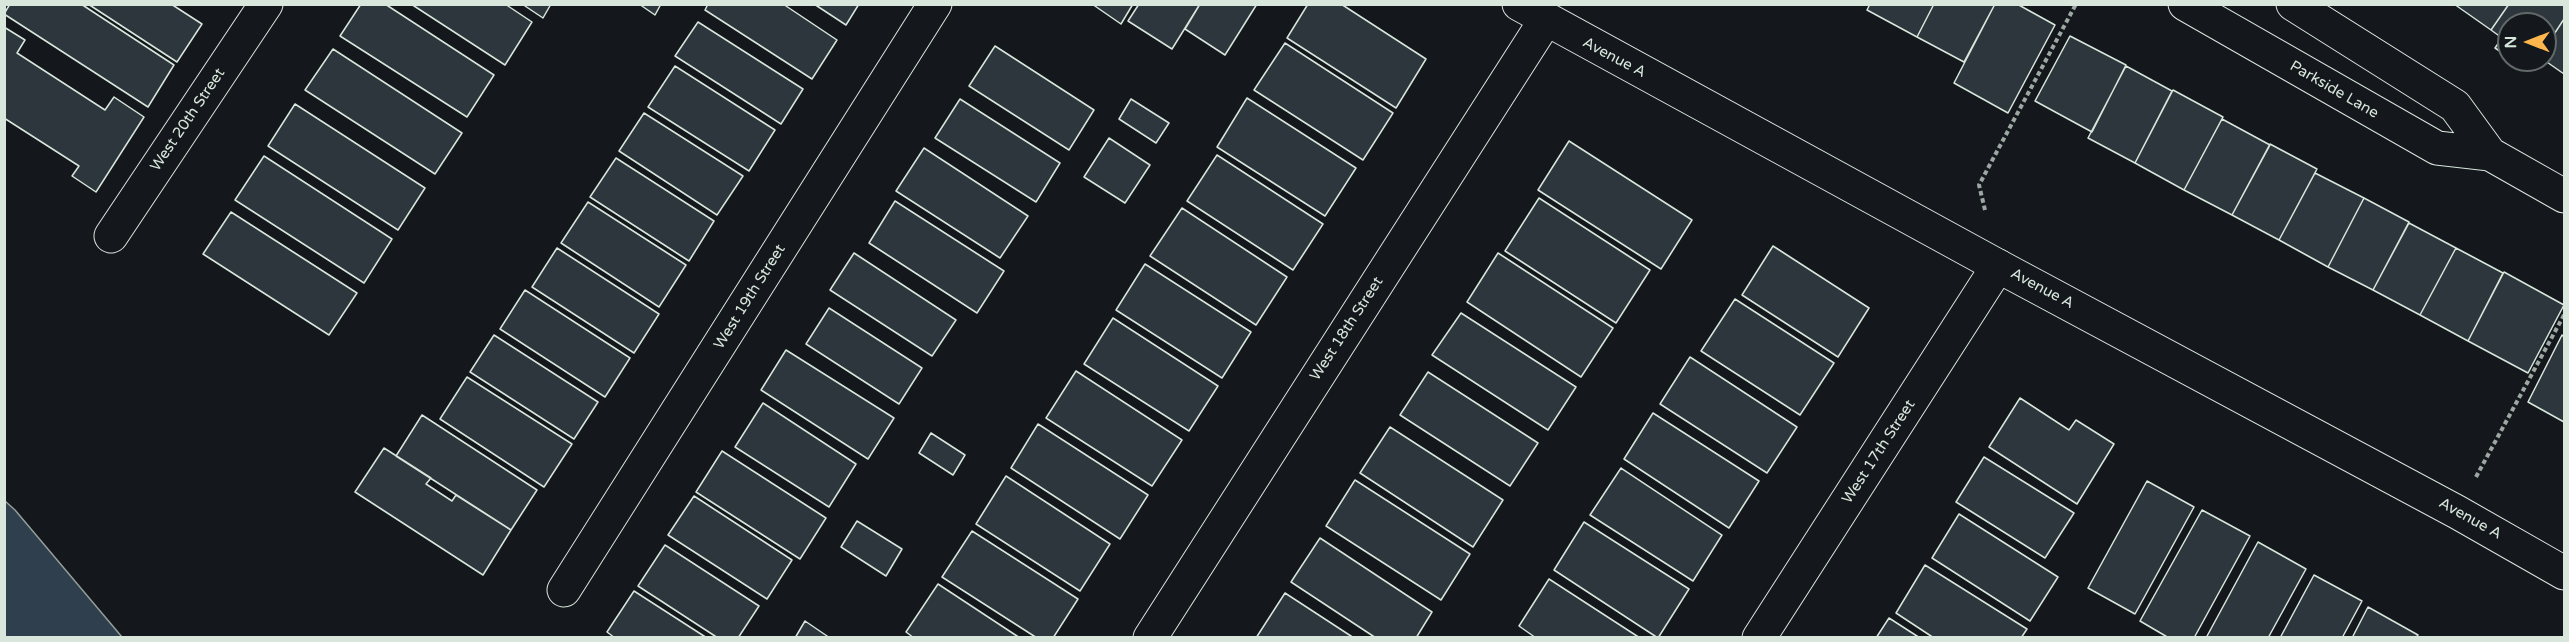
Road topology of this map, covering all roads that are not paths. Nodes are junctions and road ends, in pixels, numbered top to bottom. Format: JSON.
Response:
{"nodes":[{"id":1,"x":266,"y":4,"type":"edge"},
{"id":2,"x":935,"y":4,"type":"edge"},
{"id":3,"x":2185,"y":4,"type":"edge"},
{"id":4,"x":2293,"y":4,"type":"edge"},
{"id":5,"x":1532,"y":13,"type":"edge"},
{"id":6,"x":2490,"y":154,"type":"junction"},
{"id":7,"x":2565,"y":196,"type":"edge"},
{"id":8,"x":111,"y":236,"type":"dead end"},
{"id":9,"x":1998,"y":266,"type":"junction"},
{"id":10,"x":2565,"y":573,"type":"edge"},
{"id":11,"x":564,"y":590,"type":"dead end"},
{"id":12,"x":1150,"y":638,"type":"edge"},
{"id":13,"x":1759,"y":638,"type":"edge"}],
"edges":[{"from":1,"to":8,"type":"street","name":"West 20th Street"},
{"from":2,"to":11,"type":"street","name":"West 19th Street"},
{"from":3,"to":6,"type":"street","name":"Parkside Lane"},
{"from":4,"to":6,"type":"street","name":"Parkside Lane"},
{"from":5,"to":9,"type":"street","name":"Avenue A"},
{"from":5,"to":12,"type":"street","name":"West 18th Street"},
{"from":6,"to":7,"type":"street","name":"Parkside Lane"},
{"from":9,"to":10,"type":"street","name":"Avenue A"},
{"from":9,"to":13,"type":"street","name":"West 17th Street"}]}
